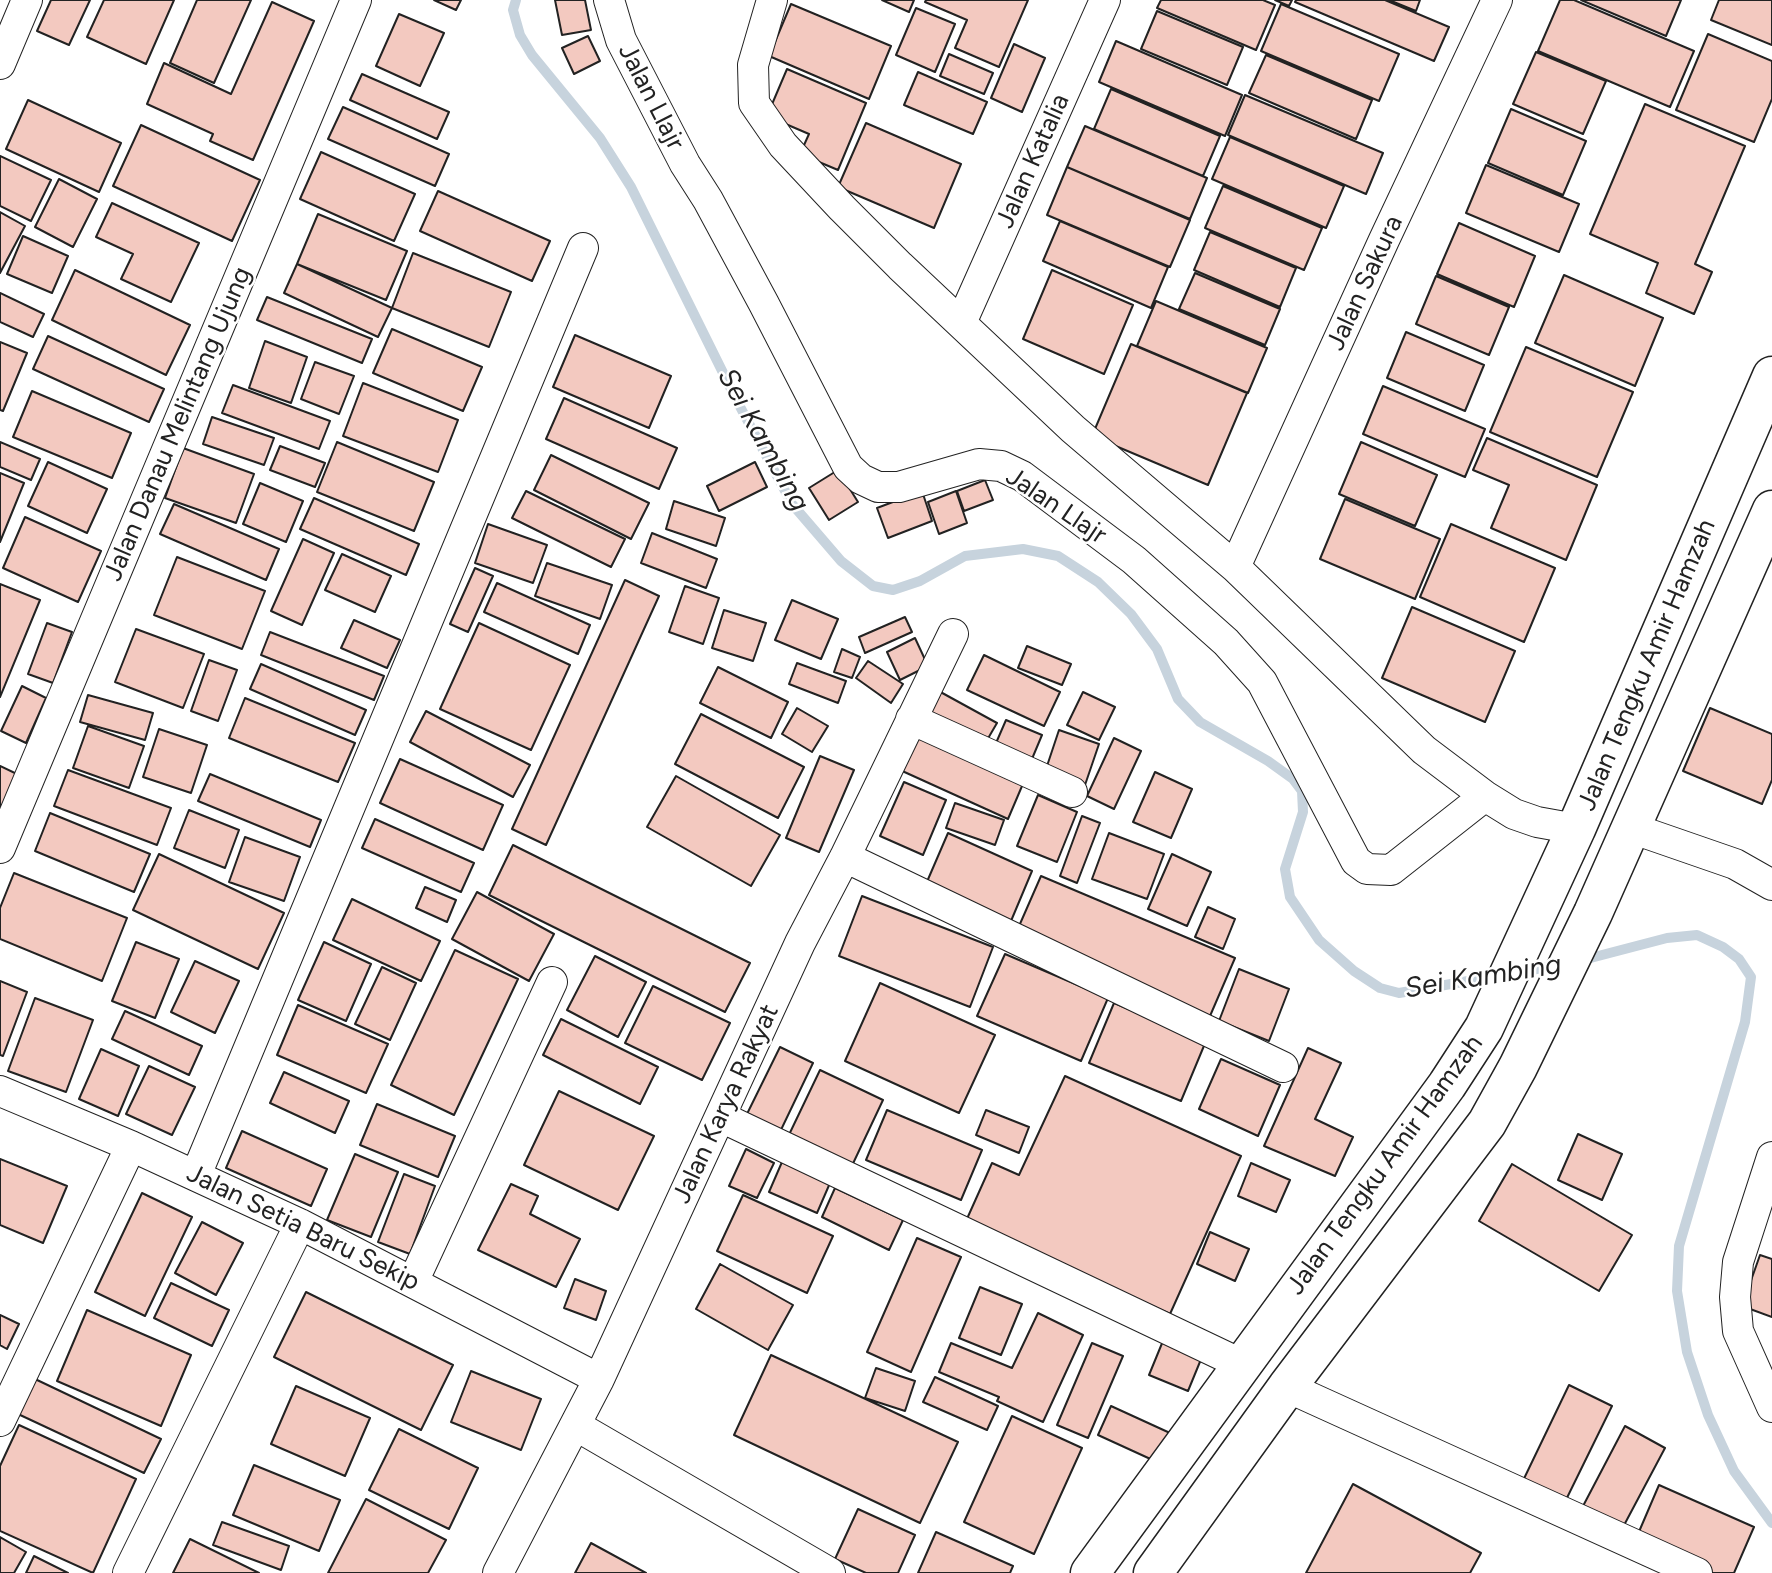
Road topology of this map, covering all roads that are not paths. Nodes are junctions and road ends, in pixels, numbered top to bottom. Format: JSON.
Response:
{"nodes":[{"id":1,"x":27,"y":0,"type":"edge"},
{"id":2,"x":356,"y":0,"type":"edge"},
{"id":3,"x":609,"y":0,"type":"edge"},
{"id":4,"x":1105,"y":0,"type":"edge"},
{"id":5,"x":1497,"y":0,"type":"edge"},
{"id":6,"x":769,"y":8,"type":"edge"},
{"id":7,"x":0,"y":64,"type":"edge"},
{"id":8,"x":583,"y":248,"type":"dead end"},
{"id":9,"x":961,"y":323,"type":"junction"},
{"id":10,"x":1772,"y":376,"type":"edge"},
{"id":11,"x":1772,"y":510,"type":"edge"},
{"id":12,"x":1235,"y":567,"type":"junction"},
{"id":13,"x":953,"y":634,"type":"dead end"},
{"id":14,"x":911,"y":719,"type":"junction"},
{"id":15,"x":1072,"y":792,"type":"dead end"},
{"id":16,"x":1485,"y":796,"type":"junction"},
{"id":17,"x":1631,"y":828,"type":"junction"},
{"id":18,"x":1576,"y":830,"type":"junction"},
{"id":19,"x":0,"y":848,"type":"edge"},
{"id":20,"x":845,"y":857,"type":"junction"},
{"id":21,"x":1772,"y":885,"type":"edge"},
{"id":22,"x":552,"y":982,"type":"dead end"},
{"id":23,"x":1283,"y":1067,"type":"dead end"},
{"id":24,"x":0,"y":1091,"type":"edge"},
{"id":25,"x":721,"y":1117,"type":"junction"},
{"id":26,"x":131,"y":1146,"type":"junction"},
{"id":27,"x":1772,"y":1157,"type":"edge"},
{"id":28,"x":196,"y":1175,"type":"junction"},
{"id":29,"x":300,"y":1224,"type":"junction"},
{"id":30,"x":413,"y":1282,"type":"junction"},
{"id":31,"x":1241,"y":1364,"type":"junction"},
{"id":32,"x":599,"y":1378,"type":"junction"},
{"id":33,"x":1286,"y":1387,"type":"junction"},
{"id":34,"x":1772,"y":1407,"type":"edge"},
{"id":35,"x":0,"y":1421,"type":"edge"},
{"id":36,"x":575,"y":1425,"type":"junction"},
{"id":37,"x":128,"y":1573,"type":"edge"},
{"id":38,"x":498,"y":1573,"type":"edge"},
{"id":39,"x":830,"y":1573,"type":"edge"},
{"id":40,"x":1090,"y":1573,"type":"edge"},
{"id":41,"x":1153,"y":1573,"type":"edge"},
{"id":42,"x":1697,"y":1573,"type":"edge"}],
"edges":[{"from":1,"to":7,"type":"street"},
{"from":2,"to":19,"type":"street","name":"Jalan Danau Melintang Ujung"},
{"from":3,"to":16,"type":"street","name":"Jalan Llajr"},
{"from":4,"to":9,"type":"street","name":"Jalan Katalia"},
{"from":5,"to":12,"type":"street","name":"Jalan Sakura"},
{"from":6,"to":9,"type":"street"},
{"from":8,"to":28,"type":"street"},
{"from":9,"to":12,"type":"street"},
{"from":10,"to":18,"type":"main road","name":"Jalan Tengku Amir Hamzah"},
{"from":11,"to":17,"type":"main road","name":"Jalan Tengku Amir Hamzah"},
{"from":12,"to":16,"type":"street"},
{"from":13,"to":14,"type":"street","name":"Jalan Karya Rakyat"},
{"from":14,"to":15,"type":"street"},
{"from":14,"to":20,"type":"street","name":"Jalan Karya Rakyat"},
{"from":16,"to":18,"type":"street"},
{"from":17,"to":21,"type":"street"},
{"from":17,"to":33,"type":"main road","name":"Jalan Tengku Amir Hamzah"},
{"from":18,"to":31,"type":"main road","name":"Jalan Tengku Amir Hamzah"},
{"from":20,"to":23,"type":"street"},
{"from":20,"to":25,"type":"street","name":"Jalan Karya Rakyat"},
{"from":22,"to":30,"type":"street"},
{"from":24,"to":26,"type":"street","name":"Jalan Setia Baru Sekip"},
{"from":25,"to":31,"type":"street"},
{"from":25,"to":32,"type":"street","name":"Jalan Karya Rakyat"},
{"from":26,"to":28,"type":"street","name":"Jalan Setia Baru Sekip"},
{"from":26,"to":35,"type":"street"},
{"from":27,"to":34,"type":"street"},
{"from":28,"to":29,"type":"street","name":"Jalan Setia Baru Sekip"},
{"from":29,"to":30,"type":"street","name":"Jalan Setia Baru Sekip"},
{"from":29,"to":37,"type":"street"},
{"from":30,"to":32,"type":"street","name":"Jalan Setia Baru Sekip"},
{"from":31,"to":40,"type":"main road","name":"Jalan Tengku Amir Hamzah"},
{"from":32,"to":36,"type":"street","name":"Jalan Karya Rakyat"},
{"from":33,"to":41,"type":"main road","name":"Jalan Tengku Amir Hamzah"},
{"from":33,"to":42,"type":"street"},
{"from":36,"to":38,"type":"street","name":"Jalan Karya Rakyat"},
{"from":36,"to":39,"type":"street"}]}
